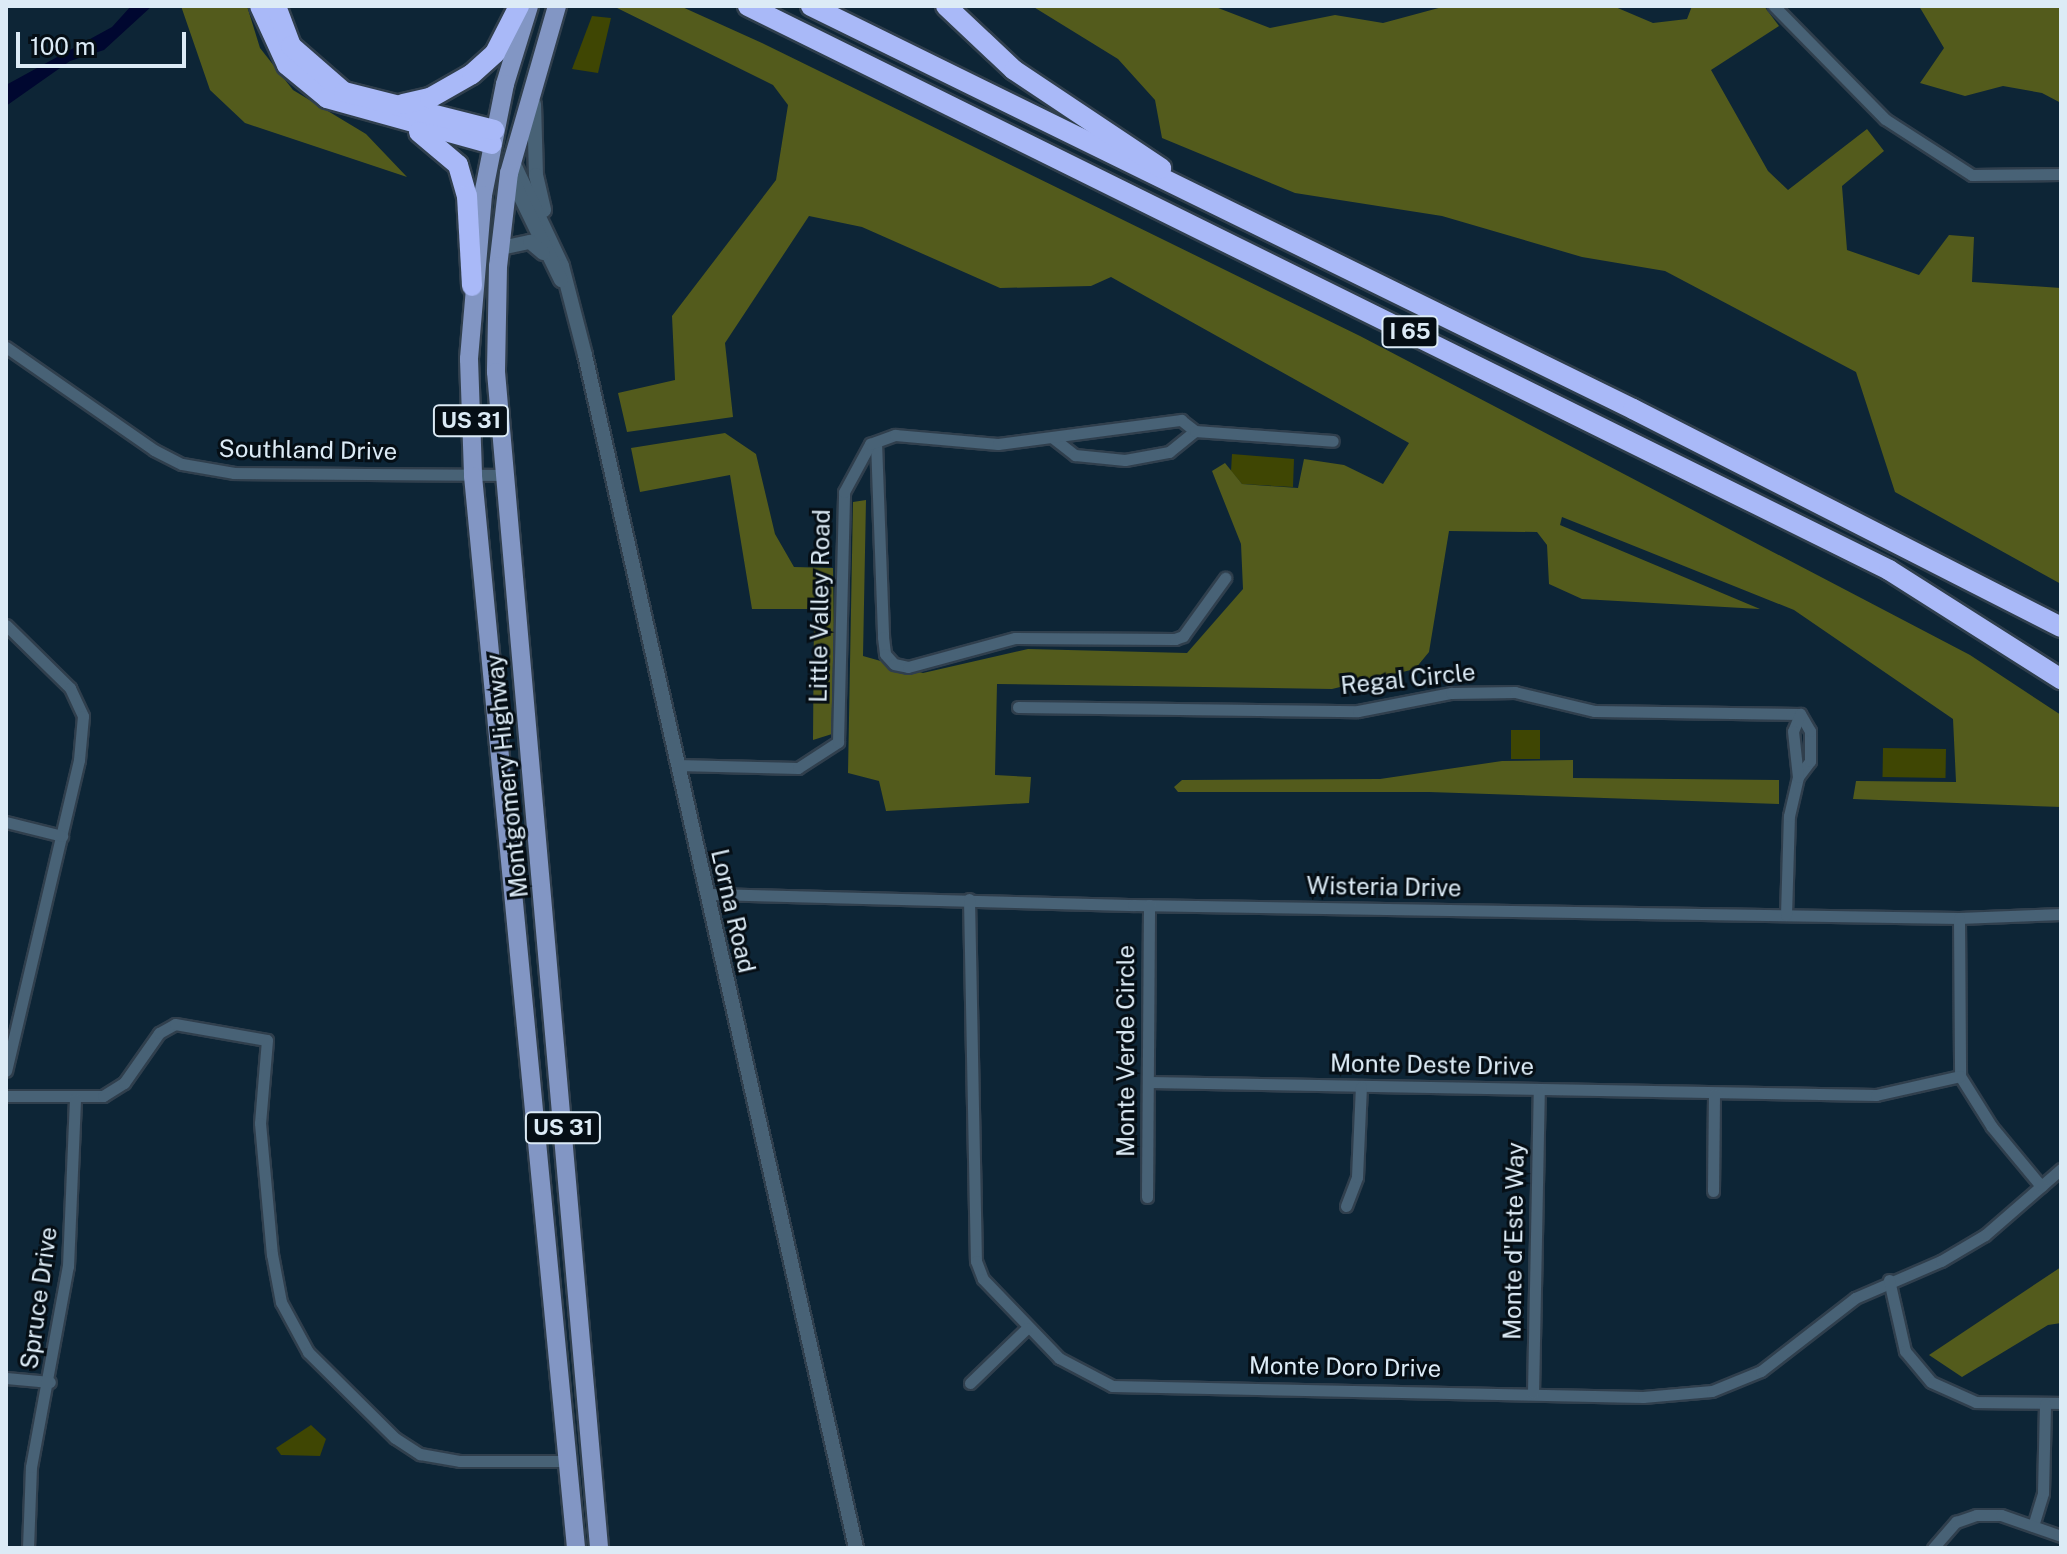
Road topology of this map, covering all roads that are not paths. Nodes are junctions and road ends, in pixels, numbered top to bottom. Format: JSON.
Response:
{"nodes":[{"id":1,"x":260,"y":6,"type":"edge"},
{"id":2,"x":276,"y":6,"type":"edge"},
{"id":3,"x":519,"y":6,"type":"edge"},
{"id":4,"x":529,"y":6,"type":"edge"},
{"id":5,"x":557,"y":6,"type":"edge"},
{"id":6,"x":748,"y":6,"type":"edge"},
{"id":7,"x":811,"y":6,"type":"edge"},
{"id":8,"x":946,"y":6,"type":"edge"},
{"id":9,"x":1774,"y":6,"type":"edge"},
{"id":10,"x":534,"y":73,"type":"junction"},
{"id":11,"x":398,"y":112,"type":"junction"},
{"id":12,"x":493,"y":137,"type":"junction"},
{"id":13,"x":510,"y":166,"type":"junction"},
{"id":14,"x":2061,"y":174,"type":"edge"},
{"id":15,"x":1249,"y":223,"type":"junction"},
{"id":16,"x":546,"y":226,"type":"junction"},
{"id":17,"x":501,"y":248,"type":"junction"},
{"id":18,"x":544,"y":253,"type":"junction"},
{"id":19,"x":472,"y":286,"type":"junction"},
{"id":20,"x":564,"y":286,"type":"junction"},
{"id":21,"x":6,"y":347,"type":"edge"},
{"id":22,"x":1195,"y":431,"type":"junction"},
{"id":23,"x":1053,"y":438,"type":"junction"},
{"id":24,"x":1333,"y":441,"type":"dead end"},
{"id":25,"x":876,"y":442,"type":"junction"},
{"id":26,"x":501,"y":475,"type":"junction"},
{"id":27,"x":473,"y":476,"type":"junction"},
{"id":28,"x":1225,"y":578,"type":"dead end"},
{"id":29,"x":6,"y":625,"type":"edge"},
{"id":30,"x":2061,"y":627,"type":"edge"},
{"id":31,"x":2061,"y":679,"type":"edge"},
{"id":32,"x":1018,"y":707,"type":"dead end"},
{"id":33,"x":1800,"y":714,"type":"junction"},
{"id":34,"x":677,"y":765,"type":"junction"},
{"id":35,"x":1798,"y":777,"type":"junction"},
{"id":36,"x":6,"y":822,"type":"edge"},
{"id":37,"x":62,"y":836,"type":"junction"},
{"id":38,"x":707,"y":894,"type":"junction"},
{"id":39,"x":969,"y":899,"type":"junction"},
{"id":40,"x":1149,"y":905,"type":"junction"},
{"id":41,"x":2061,"y":914,"type":"edge"},
{"id":42,"x":1786,"y":915,"type":"junction"},
{"id":43,"x":1959,"y":918,"type":"junction"},
{"id":44,"x":6,"y":1071,"type":"edge"},
{"id":45,"x":1960,"y":1076,"type":"junction"},
{"id":46,"x":1149,"y":1082,"type":"junction"},
{"id":47,"x":1361,"y":1087,"type":"junction"},
{"id":48,"x":1539,"y":1089,"type":"junction"},
{"id":49,"x":1714,"y":1094,"type":"junction"},
{"id":50,"x":6,"y":1096,"type":"edge"},
{"id":51,"x":75,"y":1099,"type":"junction"},
{"id":52,"x":2061,"y":1169,"type":"edge"},
{"id":53,"x":2041,"y":1186,"type":"junction"},
{"id":54,"x":1713,"y":1191,"type":"dead end"},
{"id":55,"x":1147,"y":1197,"type":"dead end"},
{"id":56,"x":1346,"y":1206,"type":"dead end"},
{"id":57,"x":1889,"y":1280,"type":"junction"},
{"id":58,"x":1027,"y":1328,"type":"junction"},
{"id":59,"x":6,"y":1378,"type":"edge"},
{"id":60,"x":50,"y":1382,"type":"junction"},
{"id":61,"x":970,"y":1383,"type":"dead end"},
{"id":62,"x":1533,"y":1393,"type":"junction"},
{"id":63,"x":2061,"y":1403,"type":"edge"},
{"id":64,"x":2045,"y":1404,"type":"junction"},
{"id":65,"x":569,"y":1461,"type":"junction"},
{"id":66,"x":2033,"y":1526,"type":"junction"},
{"id":67,"x":2061,"y":1536,"type":"edge"},
{"id":68,"x":577,"y":1547,"type":"edge"},
{"id":69,"x":28,"y":1548,"type":"edge"},
{"id":70,"x":599,"y":1548,"type":"edge"},
{"id":71,"x":856,"y":1548,"type":"edge"},
{"id":72,"x":1933,"y":1548,"type":"edge"}],
"edges":[{"from":1,"to":11,"type":"highway"},
{"from":2,"to":11,"type":"highway"},
{"from":3,"to":11,"type":"highway"},
{"from":4,"to":12,"type":"main road","name":"Montgomery Highway","number":"US 31"},
{"from":5,"to":10,"type":"main road","name":"Montgomery Highway","number":"US 31"},
{"from":6,"to":31,"type":"highway","number":"I 65"},
{"from":7,"to":15,"type":"highway","number":"I 65"},
{"from":8,"to":15,"type":"highway"},
{"from":9,"to":14,"type":"street"},
{"from":10,"to":13,"type":"main road","name":"Montgomery Highway","number":"US 31"},
{"from":10,"to":16,"type":"street"},
{"from":11,"to":12,"type":"highway"},
{"from":11,"to":19,"type":"highway"},
{"from":12,"to":13,"type":"main road"},
{"from":12,"to":19,"type":"main road","name":"Montgomery Highway","number":"US 31"},
{"from":13,"to":16,"type":"street","name":"Lorna Road"},
{"from":13,"to":17,"type":"main road","name":"Montgomery Highway","number":"US 31"},
{"from":13,"to":18,"type":"street","name":"Lorna Road"},
{"from":15,"to":30,"type":"highway","number":"I 65"},
{"from":16,"to":20,"type":"street","name":"Lorna Road"},
{"from":17,"to":18,"type":"street"},
{"from":17,"to":26,"type":"main road","name":"Montgomery Highway","number":"US 31"},
{"from":18,"to":20,"type":"street","name":"Lorna Road"},
{"from":19,"to":27,"type":"main road","name":"Montgomery Highway","number":"US 31"},
{"from":20,"to":34,"type":"street","name":"Lorna Road"},
{"from":21,"to":27,"type":"street","name":"Southland Drive"},
{"from":22,"to":23,"type":"street"},
{"from":22,"to":23,"type":"street"},
{"from":22,"to":24,"type":"street"},
{"from":23,"to":25,"type":"street"},
{"from":25,"to":28,"type":"street"},
{"from":25,"to":34,"type":"street","name":"Little Valley Road"},
{"from":26,"to":27,"type":"street","name":"Southland Drive"},
{"from":26,"to":70,"type":"main road","name":"Montgomery Highway","number":"US 31"},
{"from":27,"to":65,"type":"main road","name":"Montgomery Highway","number":"US 31"},
{"from":29,"to":37,"type":"street"},
{"from":32,"to":33,"type":"street","name":"Regal Circle"},
{"from":33,"to":35,"type":"street"},
{"from":33,"to":35,"type":"street"},
{"from":34,"to":38,"type":"street","name":"Lorna Road"},
{"from":35,"to":42,"type":"street"},
{"from":36,"to":37,"type":"street"},
{"from":37,"to":44,"type":"street"},
{"from":38,"to":39,"type":"street","name":"Wisteria Drive"},
{"from":38,"to":71,"type":"street","name":"Lorna Road"},
{"from":39,"to":40,"type":"street","name":"Wisteria Drive"},
{"from":39,"to":58,"type":"street","name":"Monte Doro Drive"},
{"from":40,"to":42,"type":"street","name":"Wisteria Drive"},
{"from":40,"to":46,"type":"street","name":"Monte Verde Circle"},
{"from":41,"to":43,"type":"street","name":"Wisteria Drive"},
{"from":42,"to":43,"type":"street","name":"Wisteria Drive"},
{"from":43,"to":45,"type":"street"},
{"from":45,"to":49,"type":"street","name":"Monte Deste Drive"},
{"from":45,"to":53,"type":"street"},
{"from":46,"to":47,"type":"street","name":"Monte Deste Drive"},
{"from":46,"to":55,"type":"street","name":"Monte Verde Circle"},
{"from":47,"to":48,"type":"street","name":"Monte Deste Drive"},
{"from":47,"to":56,"type":"street"},
{"from":48,"to":49,"type":"street","name":"Monte Deste Drive"},
{"from":48,"to":62,"type":"street","name":"Monte d'Este Way"},
{"from":49,"to":54,"type":"street"},
{"from":50,"to":51,"type":"street"},
{"from":51,"to":60,"type":"street","name":"Spruce Drive"},
{"from":51,"to":65,"type":"street"},
{"from":52,"to":53,"type":"street","name":"Monte Doro Drive"},
{"from":53,"to":57,"type":"street","name":"Monte Doro Drive"},
{"from":57,"to":62,"type":"street","name":"Monte Doro Drive"},
{"from":57,"to":64,"type":"street"},
{"from":58,"to":61,"type":"street"},
{"from":58,"to":62,"type":"street","name":"Monte Doro Drive"},
{"from":59,"to":60,"type":"street"},
{"from":60,"to":69,"type":"street","name":"Spruce Drive"},
{"from":63,"to":64,"type":"street"},
{"from":64,"to":66,"type":"street"},
{"from":65,"to":68,"type":"main road","name":"Montgomery Highway","number":"US 31"},
{"from":66,"to":67,"type":"street"},
{"from":66,"to":72,"type":"street"}]}
